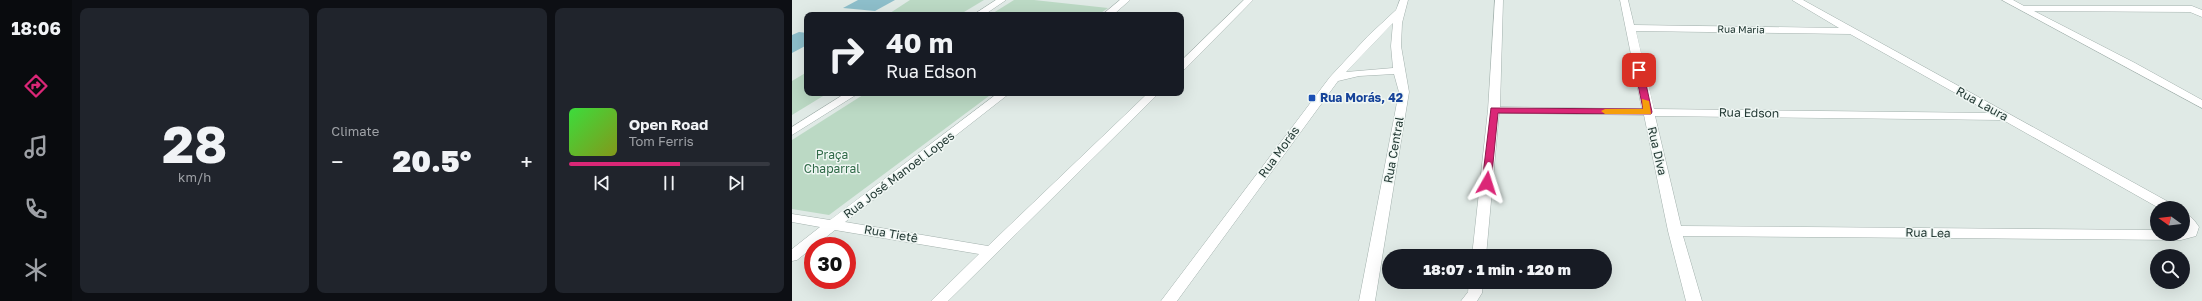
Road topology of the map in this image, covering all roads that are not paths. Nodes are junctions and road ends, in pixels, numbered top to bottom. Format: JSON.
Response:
{"nodes":[{"id":1,"x":1002,"y":0,"type":"edge"},
{"id":2,"x":1126,"y":0,"type":"edge"},
{"id":3,"x":1249,"y":0,"type":"edge"},
{"id":4,"x":1404,"y":0,"type":"edge"},
{"id":5,"x":1499,"y":0,"type":"edge"},
{"id":6,"x":1624,"y":0,"type":"edge"},
{"id":7,"x":1796,"y":0,"type":"edge"},
{"id":8,"x":2006,"y":0,"type":"edge"},
{"id":9,"x":2023,"y":8,"type":"junction"},
{"id":10,"x":983,"y":12,"type":"edge"},
{"id":11,"x":1111,"y":12,"type":"edge"},
{"id":12,"x":1399,"y":12,"type":"junction"},
{"id":13,"x":2202,"y":14,"type":"edge"},
{"id":14,"x":1630,"y":28,"type":"junction"},
{"id":15,"x":1852,"y":31,"type":"junction"},
{"id":16,"x":1184,"y":63,"type":"edge"},
{"id":17,"x":1398,"y":71,"type":"junction"},
{"id":18,"x":1334,"y":79,"type":"junction"},
{"id":19,"x":849,"y":96,"type":"edge"},
{"id":20,"x":1001,"y":96,"type":"edge"},
{"id":21,"x":1151,"y":96,"type":"edge"},
{"id":22,"x":2202,"y":105,"type":"edge"},
{"id":23,"x":1494,"y":110,"type":"junction"},
{"id":24,"x":1648,"y":112,"type":"junction"},
{"id":25,"x":2004,"y":117,"type":"junction"},
{"id":26,"x":792,"y":132,"type":"edge"},
{"id":27,"x":2156,"y":201,"type":"edge"},
{"id":28,"x":792,"y":218,"type":"edge"},
{"id":29,"x":834,"y":224,"type":"junction"},
{"id":30,"x":2190,"y":225,"type":"edge"},
{"id":31,"x":1675,"y":231,"type":"junction"},
{"id":32,"x":2190,"y":234,"type":"edge"},
{"id":33,"x":2150,"y":235,"type":"edge"},
{"id":34,"x":1480,"y":249,"type":"edge"},
{"id":35,"x":990,"y":252,"type":"junction"},
{"id":36,"x":792,"y":256,"type":"edge"},
{"id":37,"x":1475,"y":289,"type":"edge"},
{"id":38,"x":938,"y":301,"type":"edge"},
{"id":39,"x":1169,"y":301,"type":"edge"},
{"id":40,"x":1367,"y":301,"type":"edge"},
{"id":41,"x":1469,"y":301,"type":"edge"},
{"id":42,"x":1694,"y":301,"type":"edge"}],
"edges":[{"from":1,"to":10,"type":"street"},
{"from":2,"to":11,"type":"street"},
{"from":3,"to":16,"type":"street"},
{"from":4,"to":12,"type":"street","name":"Rua Central"},
{"from":5,"to":23,"type":"street"},
{"from":6,"to":14,"type":"street","name":"Rua Diva"},
{"from":7,"to":15,"type":"street","name":"Rua Laura"},
{"from":8,"to":9,"type":"street"},
{"from":9,"to":13,"type":"street"},
{"from":9,"to":22,"type":"street"},
{"from":12,"to":17,"type":"street","name":"Rua Central"},
{"from":12,"to":18,"type":"street","name":"Rua Morás"},
{"from":14,"to":15,"type":"street","name":"Rua Maria"},
{"from":14,"to":24,"type":"street","name":"Rua Diva"},
{"from":15,"to":25,"type":"street","name":"Rua Laura"},
{"from":17,"to":18,"type":"street"},
{"from":17,"to":40,"type":"street","name":"Rua Central"},
{"from":18,"to":39,"type":"street","name":"Rua Morás"},
{"from":19,"to":26,"type":"street"},
{"from":20,"to":29,"type":"street","name":"Rua José Manoel Lopes"},
{"from":21,"to":35,"type":"street"},
{"from":23,"to":24,"type":"street","name":"Rua Edson"},
{"from":23,"to":34,"type":"street"},
{"from":24,"to":25,"type":"street","name":"Rua Edson"},
{"from":24,"to":31,"type":"street","name":"Rua Diva"},
{"from":25,"to":27,"type":"street","name":"Rua Laura"},
{"from":28,"to":29,"type":"street","name":"Rua Tietê"},
{"from":29,"to":35,"type":"street","name":"Rua Tietê"},
{"from":29,"to":36,"type":"street","name":"Rua José Manoel Lopes"},
{"from":30,"to":32,"type":"street","name":"Rua Lea"},
{"from":31,"to":33,"type":"street","name":"Rua Lea"},
{"from":31,"to":42,"type":"street","name":"Rua Diva"},
{"from":35,"to":38,"type":"street"},
{"from":37,"to":41,"type":"street"}]}
